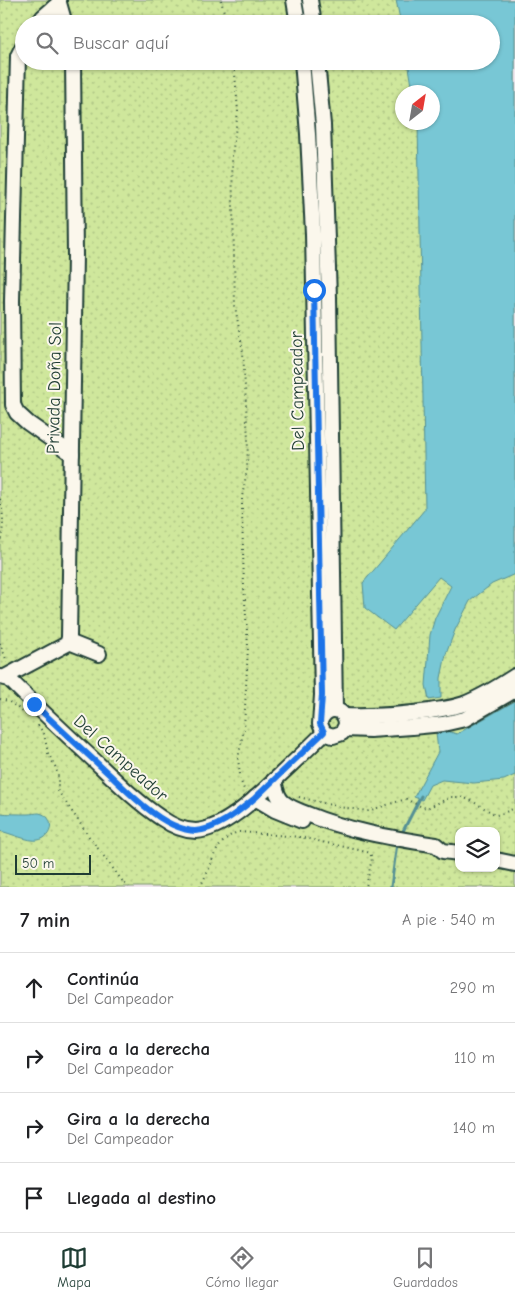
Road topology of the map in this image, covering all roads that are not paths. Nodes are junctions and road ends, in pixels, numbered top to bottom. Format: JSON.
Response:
{"nodes":[{"id":1,"x":294,"y":0,"type":"edge"},
{"id":2,"x":310,"y":0,"type":"edge"},
{"id":3,"x":59,"y":2,"type":"edge"},
{"id":4,"x":45,"y":15,"type":"edge"},
{"id":5,"x":63,"y":15,"type":"edge"},
{"id":6,"x":296,"y":15,"type":"edge"},
{"id":7,"x":312,"y":15,"type":"edge"},
{"id":8,"x":18,"y":70,"type":"edge"},
{"id":9,"x":73,"y":70,"type":"edge"},
{"id":10,"x":303,"y":70,"type":"edge"},
{"id":11,"x":319,"y":70,"type":"edge"},
{"id":12,"x":320,"y":234,"type":"junction"},
{"id":13,"x":316,"y":386,"type":"junction"},
{"id":14,"x":330,"y":386,"type":"junction"},
{"id":15,"x":72,"y":454,"type":"junction"},
{"id":16,"x":318,"y":539,"type":"junction"},
{"id":17,"x":333,"y":539,"type":"junction"},
{"id":18,"x":69,"y":642,"type":"junction"},
{"id":19,"x":99,"y":654,"type":"dead end"},
{"id":20,"x":6,"y":676,"type":"edge"},
{"id":21,"x":515,"y":676,"type":"edge"},
{"id":22,"x":515,"y":690,"type":"edge"},
{"id":23,"x":342,"y":718,"type":"junction"},
{"id":24,"x":323,"y":726,"type":"junction"},
{"id":25,"x":274,"y":780,"type":"junction"},
{"id":26,"x":259,"y":795,"type":"junction"},
{"id":27,"x":393,"y":842,"type":"junction"},
{"id":28,"x":455,"y":852,"type":"edge"},
{"id":29,"x":500,"y":861,"type":"edge"},
{"id":30,"x":515,"y":864,"type":"edge"}],
"edges":[{"from":1,"to":6,"type":"street"},
{"from":2,"to":7,"type":"street"},
{"from":3,"to":4,"type":"street"},
{"from":3,"to":5,"type":"street"},
{"from":8,"to":15,"type":"street"},
{"from":9,"to":15,"type":"street","name":"Privada Doña Sol"},
{"from":10,"to":12,"type":"street","name":"Del Campeador"},
{"from":11,"to":12,"type":"street","name":"Del Campeador"},
{"from":12,"to":13,"type":"street","name":"Del Campeador"},
{"from":12,"to":14,"type":"street","name":"Del Campeador"},
{"from":13,"to":14,"type":"street"},
{"from":13,"to":16,"type":"street","name":"Del Campeador"},
{"from":14,"to":17,"type":"street","name":"Del Campeador"},
{"from":15,"to":18,"type":"street","name":"Privada Doña Sol"},
{"from":16,"to":17,"type":"street"},
{"from":16,"to":24,"type":"street","name":"Del Campeador"},
{"from":17,"to":23,"type":"street","name":"Del Campeador"},
{"from":18,"to":19,"type":"street"},
{"from":18,"to":20,"type":"street"},
{"from":20,"to":26,"type":"street","name":"Del Campeador"},
{"from":21,"to":23,"type":"street"},
{"from":22,"to":23,"type":"street"},
{"from":23,"to":24,"type":"street","name":"Del Campeador"},
{"from":23,"to":24,"type":"street"},
{"from":24,"to":25,"type":"street","name":"Del Campeador"},
{"from":25,"to":26,"type":"street","name":"Del Campeador"},
{"from":25,"to":27,"type":"street"},
{"from":26,"to":27,"type":"street"},
{"from":27,"to":28,"type":"street"},
{"from":29,"to":30,"type":"street"}]}
